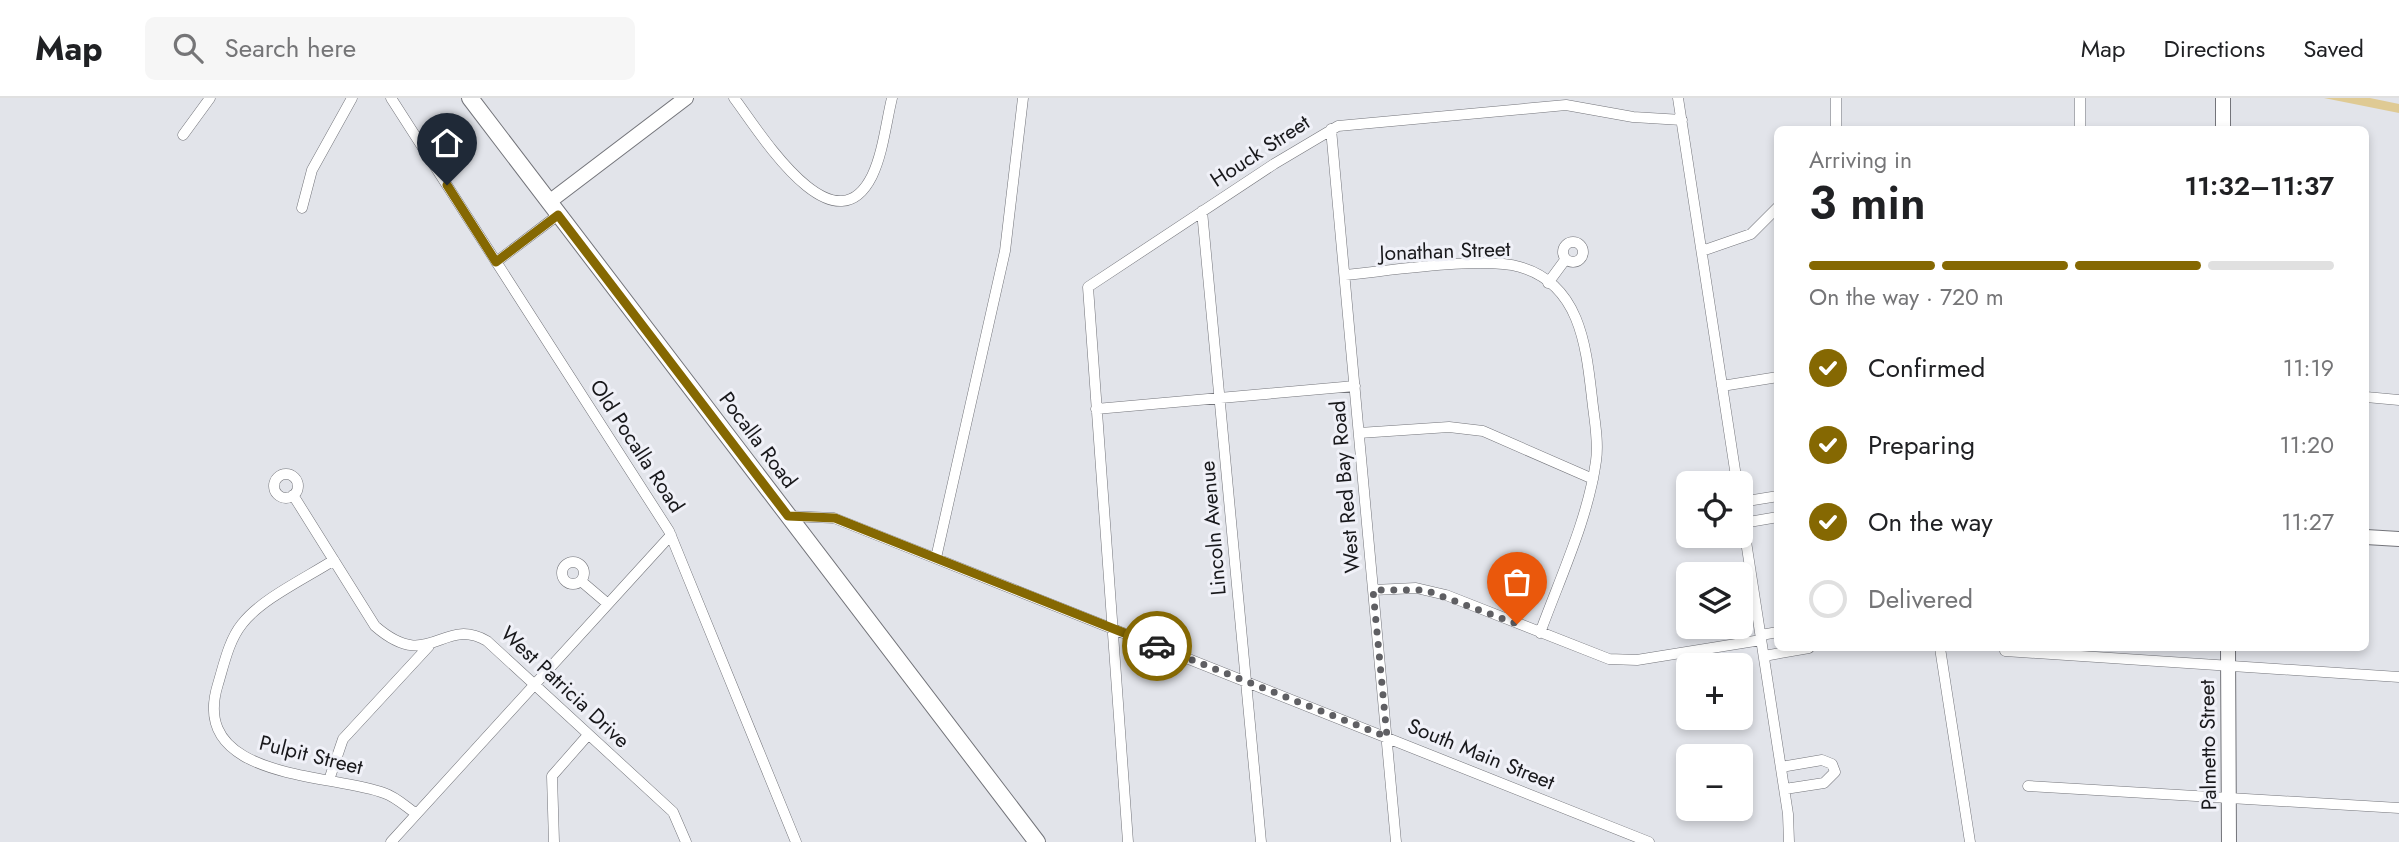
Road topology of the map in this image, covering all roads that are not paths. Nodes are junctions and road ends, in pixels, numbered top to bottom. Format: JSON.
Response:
{"nodes":[{"id":1,"x":210,"y":98,"type":"edge"},
{"id":2,"x":352,"y":98,"type":"edge"},
{"id":3,"x":391,"y":98,"type":"edge"},
{"id":4,"x":470,"y":98,"type":"edge"},
{"id":5,"x":686,"y":98,"type":"edge"},
{"id":6,"x":734,"y":98,"type":"edge"},
{"id":7,"x":892,"y":98,"type":"edge"},
{"id":8,"x":1023,"y":98,"type":"edge"},
{"id":9,"x":1678,"y":98,"type":"edge"},
{"id":10,"x":1836,"y":98,"type":"edge"},
{"id":11,"x":2080,"y":98,"type":"edge"},
{"id":12,"x":2223,"y":98,"type":"edge"},
{"id":13,"x":1682,"y":120,"type":"junction"},
{"id":14,"x":1836,"y":126,"type":"edge"},
{"id":15,"x":2080,"y":126,"type":"edge"},
{"id":16,"x":2223,"y":126,"type":"edge"},
{"id":17,"x":1331,"y":129,"type":"junction"},
{"id":18,"x":183,"y":135,"type":"dead end"},
{"id":19,"x":302,"y":208,"type":"dead end"},
{"id":20,"x":554,"y":209,"type":"junction"},
{"id":21,"x":1202,"y":211,"type":"junction"},
{"id":22,"x":1774,"y":211,"type":"edge"},
{"id":23,"x":1702,"y":251,"type":"junction"},
{"id":24,"x":1566,"y":260,"type":"dead end"},
{"id":25,"x":496,"y":262,"type":"junction"},
{"id":26,"x":1345,"y":275,"type":"junction"},
{"id":27,"x":1548,"y":283,"type":"junction"},
{"id":28,"x":1774,"y":378,"type":"edge"},
{"id":29,"x":1355,"y":386,"type":"junction"},
{"id":30,"x":1722,"y":386,"type":"junction"},
{"id":31,"x":2369,"y":397,"type":"edge"},
{"id":32,"x":1220,"y":398,"type":"junction"},
{"id":33,"x":2399,"y":400,"type":"edge"},
{"id":34,"x":1096,"y":409,"type":"junction"},
{"id":35,"x":1359,"y":433,"type":"junction"},
{"id":36,"x":1735,"y":471,"type":"edge"},
{"id":37,"x":1593,"y":479,"type":"junction"},
{"id":38,"x":293,"y":495,"type":"dead end"},
{"id":39,"x":1774,"y":497,"type":"edge"},
{"id":40,"x":1753,"y":500,"type":"edge"},
{"id":41,"x":788,"y":516,"type":"junction"},
{"id":42,"x":1774,"y":518,"type":"edge"},
{"id":43,"x":1753,"y":521,"type":"edge"},
{"id":44,"x":671,"y":535,"type":"junction"},
{"id":45,"x":2369,"y":537,"type":"edge"},
{"id":46,"x":2399,"y":539,"type":"edge"},
{"id":47,"x":1747,"y":548,"type":"edge"},
{"id":48,"x":936,"y":558,"type":"junction"},
{"id":49,"x":334,"y":560,"type":"junction"},
{"id":50,"x":581,"y":580,"type":"dead end"},
{"id":51,"x":1373,"y":590,"type":"junction"},
{"id":52,"x":608,"y":604,"type":"junction"},
{"id":53,"x":1112,"y":628,"type":"junction"},
{"id":54,"x":1540,"y":633,"type":"junction"},
{"id":55,"x":1774,"y":633,"type":"edge"},
{"id":56,"x":1761,"y":637,"type":"junction"},
{"id":57,"x":429,"y":646,"type":"junction"},
{"id":58,"x":1792,"y":651,"type":"edge"},
{"id":59,"x":1940,"y":651,"type":"edge"},
{"id":60,"x":2022,"y":651,"type":"edge"},
{"id":61,"x":2228,"y":651,"type":"edge"},
{"id":62,"x":1764,"y":656,"type":"junction"},
{"id":63,"x":2228,"y":664,"type":"junction"},
{"id":64,"x":2399,"y":677,"type":"edge"},
{"id":65,"x":1246,"y":682,"type":"junction"},
{"id":66,"x":534,"y":686,"type":"junction"},
{"id":67,"x":588,"y":735,"type":"junction"},
{"id":68,"x":1387,"y":737,"type":"junction"},
{"id":69,"x":1781,"y":767,"type":"junction"},
{"id":70,"x":329,"y":780,"type":"junction"},
{"id":71,"x":2028,"y":786,"type":"dead end"},
{"id":72,"x":1785,"y":789,"type":"junction"},
{"id":73,"x":2229,"y":799,"type":"junction"},
{"id":74,"x":2399,"y":808,"type":"edge"},
{"id":75,"x":415,"y":813,"type":"junction"},
{"id":76,"x":391,"y":842,"type":"edge"},
{"id":77,"x":554,"y":842,"type":"edge"},
{"id":78,"x":686,"y":842,"type":"edge"},
{"id":79,"x":796,"y":842,"type":"edge"},
{"id":80,"x":1037,"y":842,"type":"edge"},
{"id":81,"x":1128,"y":842,"type":"edge"},
{"id":82,"x":1261,"y":842,"type":"edge"},
{"id":83,"x":1396,"y":842,"type":"edge"},
{"id":84,"x":1649,"y":842,"type":"edge"},
{"id":85,"x":1789,"y":842,"type":"edge"},
{"id":86,"x":1970,"y":842,"type":"edge"},
{"id":87,"x":2230,"y":842,"type":"edge"}],
"edges":[{"from":1,"to":18,"type":"street"},
{"from":2,"to":19,"type":"street"},
{"from":3,"to":25,"type":"street","name":"Old Pocalla Road"},
{"from":4,"to":20,"type":"main road","name":"Pocalla Road"},
{"from":5,"to":20,"type":"street"},
{"from":6,"to":7,"type":"street"},
{"from":8,"to":48,"type":"street"},
{"from":9,"to":13,"type":"street"},
{"from":10,"to":14,"type":"street"},
{"from":11,"to":15,"type":"street"},
{"from":12,"to":16,"type":"street"},
{"from":13,"to":17,"type":"street","name":"Houck Street"},
{"from":13,"to":23,"type":"street"},
{"from":17,"to":21,"type":"street","name":"Houck Street"},
{"from":17,"to":26,"type":"street","name":"West Red Bay Road"},
{"from":20,"to":25,"type":"street"},
{"from":20,"to":41,"type":"main road","name":"Pocalla Road"},
{"from":21,"to":32,"type":"street","name":"Lincoln Avenue"},
{"from":21,"to":34,"type":"street","name":"Houck Street"},
{"from":22,"to":23,"type":"street"},
{"from":23,"to":30,"type":"street"},
{"from":24,"to":27,"type":"street"},
{"from":25,"to":44,"type":"street","name":"Old Pocalla Road"},
{"from":26,"to":27,"type":"street","name":"Jonathan Street"},
{"from":26,"to":29,"type":"street","name":"West Red Bay Road"},
{"from":27,"to":37,"type":"street","name":"Jonathan Street"},
{"from":28,"to":30,"type":"street"},
{"from":29,"to":32,"type":"street"},
{"from":29,"to":35,"type":"street","name":"West Red Bay Road"},
{"from":30,"to":36,"type":"street"},
{"from":31,"to":33,"type":"street"},
{"from":32,"to":34,"type":"street"},
{"from":32,"to":65,"type":"street","name":"Lincoln Avenue"},
{"from":34,"to":53,"type":"street"},
{"from":35,"to":37,"type":"street"},
{"from":35,"to":51,"type":"street","name":"West Red Bay Road"},
{"from":37,"to":54,"type":"street","name":"Jonathan Street"},
{"from":38,"to":49,"type":"street"},
{"from":39,"to":40,"type":"street"},
{"from":41,"to":48,"type":"street","name":"South Main Street"},
{"from":41,"to":80,"type":"main road","name":"Pocalla Road"},
{"from":42,"to":43,"type":"street"},
{"from":44,"to":52,"type":"street"},
{"from":44,"to":79,"type":"street","name":"Old Pocalla Road"},
{"from":45,"to":46,"type":"street"},
{"from":47,"to":56,"type":"street"},
{"from":48,"to":53,"type":"street","name":"South Main Street"},
{"from":49,"to":57,"type":"street"},
{"from":49,"to":70,"type":"street","name":"Pulpit Street"},
{"from":50,"to":52,"type":"street"},
{"from":51,"to":54,"type":"street"},
{"from":51,"to":68,"type":"street","name":"West Red Bay Road"},
{"from":52,"to":66,"type":"street"},
{"from":53,"to":65,"type":"street","name":"South Main Street"},
{"from":53,"to":81,"type":"street"},
{"from":54,"to":56,"type":"street"},
{"from":55,"to":56,"type":"street"},
{"from":56,"to":62,"type":"street"},
{"from":57,"to":66,"type":"street","name":"West Patricia Drive"},
{"from":57,"to":70,"type":"street"},
{"from":58,"to":62,"type":"street"},
{"from":59,"to":86,"type":"street"},
{"from":60,"to":63,"type":"street"},
{"from":61,"to":63,"type":"street","name":"Palmetto Street"},
{"from":62,"to":69,"type":"street"},
{"from":63,"to":64,"type":"street"},
{"from":63,"to":73,"type":"street","name":"Palmetto Street"},
{"from":65,"to":68,"type":"street","name":"South Main Street"},
{"from":65,"to":82,"type":"street","name":"Lincoln Avenue"},
{"from":66,"to":67,"type":"street","name":"West Patricia Drive"},
{"from":66,"to":75,"type":"street"},
{"from":67,"to":77,"type":"street"},
{"from":67,"to":78,"type":"street","name":"West Patricia Drive"},
{"from":68,"to":83,"type":"street","name":"West Red Bay Road"},
{"from":68,"to":84,"type":"street","name":"South Main Street"},
{"from":69,"to":72,"type":"street"},
{"from":69,"to":72,"type":"street"},
{"from":70,"to":75,"type":"street","name":"Pulpit Street"},
{"from":71,"to":73,"type":"street"},
{"from":72,"to":85,"type":"street"},
{"from":73,"to":74,"type":"street"},
{"from":73,"to":87,"type":"street","name":"Palmetto Street"},
{"from":75,"to":76,"type":"street"}]}
